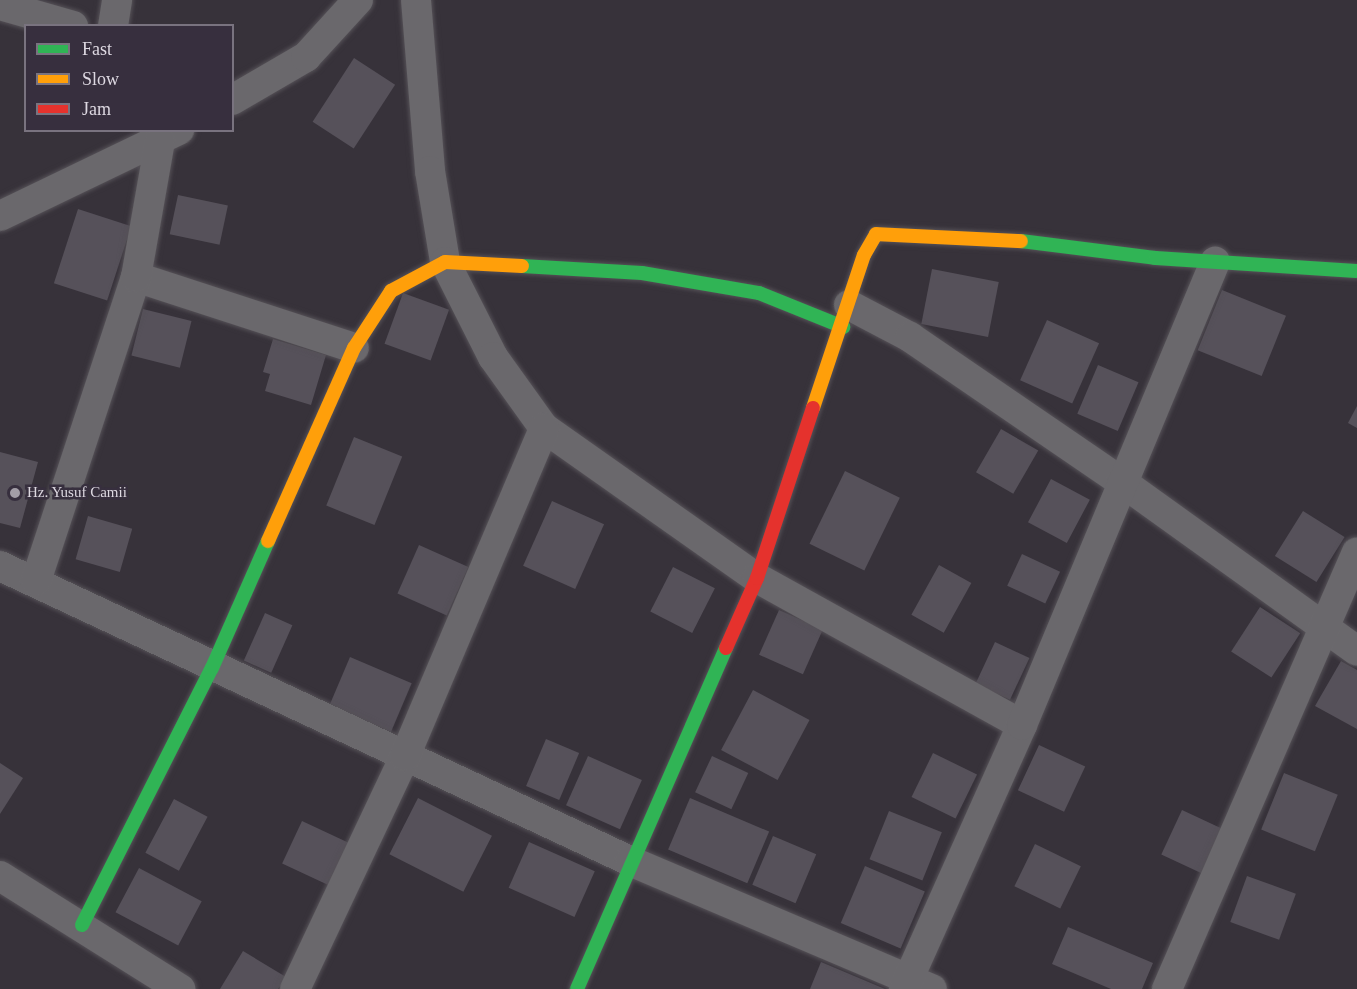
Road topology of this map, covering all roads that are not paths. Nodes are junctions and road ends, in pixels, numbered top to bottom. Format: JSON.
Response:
{"nodes":[{"id":1,"x":117,"y":0,"type":"edge"},
{"id":2,"x":358,"y":0,"type":"edge"},
{"id":3,"x":416,"y":0,"type":"edge"},
{"id":4,"x":0,"y":5,"type":"edge"},
{"id":5,"x":66,"y":24,"type":"edge"},
{"id":6,"x":113,"y":24,"type":"edge"},
{"id":7,"x":234,"y":98,"type":"edge"},
{"id":8,"x":170,"y":136,"type":"edge"},
{"id":9,"x":0,"y":216,"type":"edge"},
{"id":10,"x":445,"y":262,"type":"junction"},
{"id":11,"x":1215,"y":262,"type":"junction"},
{"id":12,"x":1357,"y":271,"type":"edge"},
{"id":13,"x":136,"y":277,"type":"junction"},
{"id":14,"x":846,"y":316,"type":"junction"},
{"id":15,"x":354,"y":348,"type":"junction"},
{"id":16,"x":544,"y":428,"type":"junction"},
{"id":17,"x":1122,"y":482,"type":"junction"},
{"id":18,"x":1357,"y":553,"type":"edge"},
{"id":19,"x":0,"y":566,"type":"edge"},
{"id":20,"x":757,"y":578,"type":"junction"},
{"id":21,"x":36,"y":581,"type":"junction"},
{"id":22,"x":1322,"y":628,"type":"junction"},
{"id":23,"x":1357,"y":651,"type":"edge"},
{"id":24,"x":212,"y":668,"type":"junction"},
{"id":25,"x":1022,"y":725,"type":"junction"},
{"id":26,"x":405,"y":756,"type":"junction"},
{"id":27,"x":630,"y":861,"type":"junction"},
{"id":28,"x":0,"y":876,"type":"edge"},
{"id":29,"x":82,"y":925,"type":"junction"},
{"id":30,"x":915,"y":985,"type":"edge"},
{"id":31,"x":180,"y":989,"type":"edge"},
{"id":32,"x":295,"y":989,"type":"edge"},
{"id":33,"x":577,"y":989,"type":"edge"},
{"id":34,"x":1167,"y":989,"type":"edge"}],
"edges":[{"from":1,"to":6,"type":"street"},
{"from":2,"to":7,"type":"street"},
{"from":3,"to":10,"type":"street"},
{"from":4,"to":5,"type":"street"},
{"from":8,"to":9,"type":"street"},
{"from":8,"to":13,"type":"street"},
{"from":10,"to":14,"type":"street"},
{"from":10,"to":15,"type":"street"},
{"from":10,"to":16,"type":"street"},
{"from":11,"to":12,"type":"street"},
{"from":11,"to":14,"type":"street"},
{"from":11,"to":17,"type":"street"},
{"from":13,"to":15,"type":"street"},
{"from":13,"to":21,"type":"street"},
{"from":14,"to":17,"type":"street"},
{"from":14,"to":20,"type":"street"},
{"from":15,"to":24,"type":"street"},
{"from":16,"to":20,"type":"street"},
{"from":16,"to":26,"type":"street"},
{"from":17,"to":22,"type":"street"},
{"from":17,"to":25,"type":"street"},
{"from":18,"to":22,"type":"street"},
{"from":19,"to":21,"type":"street"},
{"from":20,"to":25,"type":"street"},
{"from":20,"to":27,"type":"street"},
{"from":21,"to":24,"type":"street"},
{"from":22,"to":23,"type":"street"},
{"from":22,"to":34,"type":"street"},
{"from":24,"to":26,"type":"street"},
{"from":24,"to":29,"type":"street"},
{"from":25,"to":30,"type":"street"},
{"from":26,"to":27,"type":"street"},
{"from":26,"to":32,"type":"street"},
{"from":27,"to":30,"type":"street"},
{"from":27,"to":33,"type":"street"},
{"from":28,"to":29,"type":"street"},
{"from":29,"to":31,"type":"street"}]}
